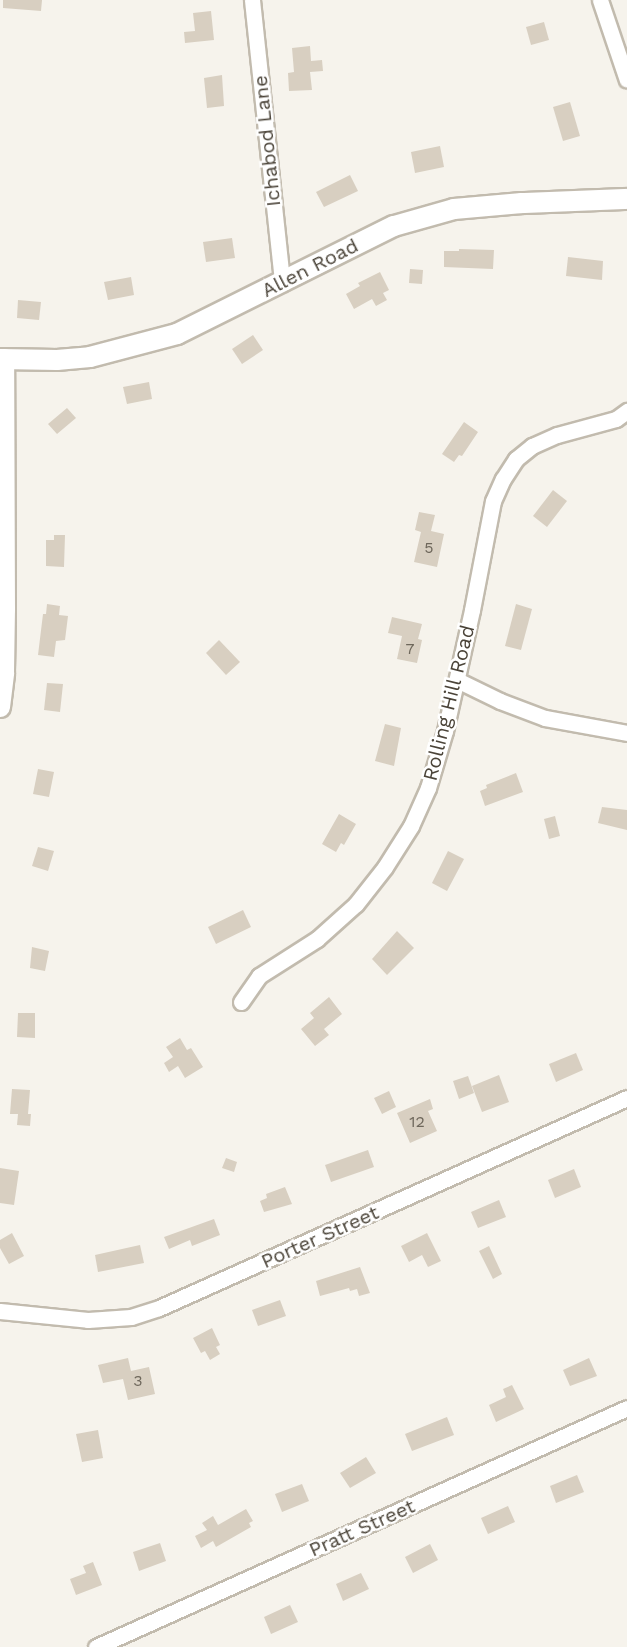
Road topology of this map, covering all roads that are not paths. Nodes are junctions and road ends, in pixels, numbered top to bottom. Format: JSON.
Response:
{"nodes":[{"id":1,"x":252,"y":0,"type":"edge"},
{"id":2,"x":600,"y":0,"type":"edge"},
{"id":3,"x":627,"y":80,"type":"edge"},
{"id":4,"x":627,"y":199,"type":"edge"},
{"id":5,"x":282,"y":283,"type":"junction"},
{"id":6,"x":2,"y":359,"type":"edge"},
{"id":7,"x":627,"y":411,"type":"edge"},
{"id":8,"x":457,"y":680,"type":"junction"},
{"id":9,"x":0,"y":707,"type":"edge"},
{"id":10,"x":627,"y":733,"type":"edge"},
{"id":11,"x":242,"y":1002,"type":"dead end"},
{"id":12,"x":627,"y":1098,"type":"edge"},
{"id":13,"x":0,"y":1311,"type":"edge"},
{"id":14,"x":627,"y":1408,"type":"edge"},
{"id":15,"x":96,"y":1647,"type":"edge"}],
"edges":[{"from":1,"to":5,"type":"street","name":"Ichabod Lane"},
{"from":2,"to":3,"type":"street"},
{"from":4,"to":5,"type":"street","name":"Allen Road"},
{"from":5,"to":6,"type":"street","name":"Allen Road"},
{"from":6,"to":9,"type":"street"},
{"from":7,"to":8,"type":"street","name":"Rolling Hill Road"},
{"from":8,"to":10,"type":"street"},
{"from":8,"to":11,"type":"street","name":"Rolling Hill Road"},
{"from":12,"to":13,"type":"street","name":"Porter Street"},
{"from":14,"to":15,"type":"street","name":"Pratt Street"}]}
